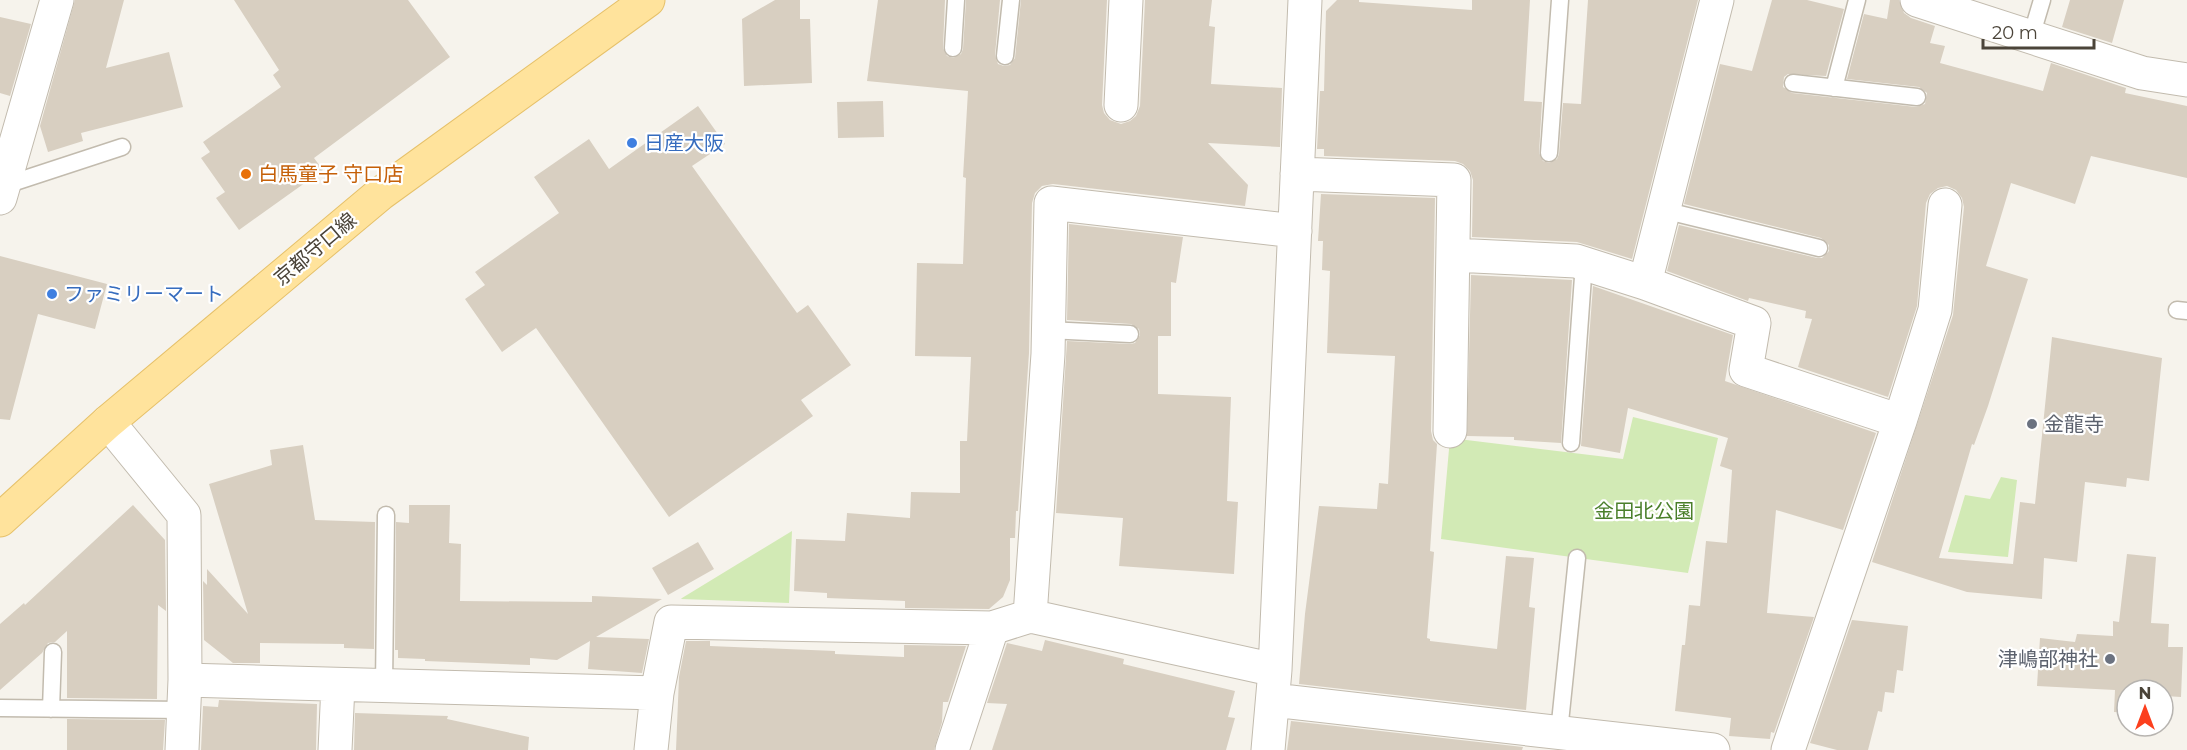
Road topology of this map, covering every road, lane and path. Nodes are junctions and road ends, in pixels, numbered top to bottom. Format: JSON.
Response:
{"nodes":[{"id":1,"x":57,"y":0,"type":"edge"},
{"id":2,"x":648,"y":0,"type":"edge"},
{"id":3,"x":956,"y":0,"type":"edge"},
{"id":4,"x":1011,"y":0,"type":"edge"},
{"id":5,"x":1126,"y":0,"type":"edge"},
{"id":6,"x":1305,"y":0,"type":"edge"},
{"id":7,"x":1560,"y":0,"type":"edge"},
{"id":8,"x":1717,"y":0,"type":"edge"},
{"id":9,"x":1857,"y":0,"type":"edge"},
{"id":10,"x":1917,"y":0,"type":"edge"},
{"id":11,"x":2042,"y":0,"type":"edge"},
{"id":12,"x":2031,"y":36,"type":"junction"},
{"id":13,"x":953,"y":48,"type":"dead end"},
{"id":14,"x":1005,"y":56,"type":"dead end"},
{"id":15,"x":2187,"y":80,"type":"edge"},
{"id":16,"x":1793,"y":83,"type":"dead end"},
{"id":17,"x":1834,"y":88,"type":"junction"},
{"id":18,"x":1917,"y":97,"type":"dead end"},
{"id":19,"x":1121,"y":105,"type":"dead end"},
{"id":20,"x":122,"y":147,"type":"dead end"},
{"id":21,"x":1549,"y":153,"type":"dead end"},
{"id":22,"x":1297,"y":174,"type":"junction"},
{"id":23,"x":2,"y":192,"type":"edge"},
{"id":24,"x":1945,"y":205,"type":"dead end"},
{"id":25,"x":1663,"y":210,"type":"junction"},
{"id":26,"x":1295,"y":231,"type":"junction"},
{"id":27,"x":1819,"y":248,"type":"dead end"},
{"id":28,"x":1453,"y":255,"type":"junction"},
{"id":29,"x":1584,"y":263,"type":"junction"},
{"id":30,"x":1645,"y":283,"type":"junction"},
{"id":31,"x":1048,"y":330,"type":"junction"},
{"id":32,"x":1130,"y":334,"type":"dead end"},
{"id":33,"x":1900,"y":421,"type":"junction"},
{"id":34,"x":108,"y":422,"type":"junction"},
{"id":35,"x":1450,"y":431,"type":"dead end"},
{"id":36,"x":1571,"y":443,"type":"dead end"},
{"id":37,"x":386,"y":515,"type":"dead end"},
{"id":38,"x":0,"y":520,"type":"edge"},
{"id":39,"x":1577,"y":558,"type":"dead end"},
{"id":40,"x":1030,"y":616,"type":"junction"},
{"id":41,"x":992,"y":628,"type":"junction"},
{"id":42,"x":53,"y":652,"type":"dead end"},
{"id":43,"x":338,"y":685,"type":"junction"},
{"id":44,"x":1274,"y":685,"type":"junction"},
{"id":45,"x":384,"y":686,"type":"junction"},
{"id":46,"x":657,"y":693,"type":"junction"},
{"id":47,"x":184,"y":695,"type":"junction"},
{"id":48,"x":0,"y":708,"type":"edge"},
{"id":49,"x":51,"y":709,"type":"junction"},
{"id":50,"x":1570,"y":739,"type":"edge"},
{"id":51,"x":1656,"y":747,"type":"edge"},
{"id":52,"x":182,"y":750,"type":"edge"},
{"id":53,"x":335,"y":750,"type":"edge"},
{"id":54,"x":651,"y":750,"type":"edge"},
{"id":55,"x":952,"y":750,"type":"edge"},
{"id":56,"x":1269,"y":750,"type":"edge"},
{"id":57,"x":1713,"y":750,"type":"edge"},
{"id":58,"x":1788,"y":750,"type":"edge"}],
"edges":[{"from":1,"to":23,"type":"street"},
{"from":2,"to":34,"type":"main road","name":"京都守口線"},
{"from":3,"to":13,"type":"lane"},
{"from":4,"to":14,"type":"lane"},
{"from":5,"to":19,"type":"street"},
{"from":6,"to":22,"type":"street"},
{"from":7,"to":21,"type":"lane"},
{"from":8,"to":25,"type":"street"},
{"from":9,"to":17,"type":"lane"},
{"from":10,"to":12,"type":"street"},
{"from":11,"to":12,"type":"lane"},
{"from":12,"to":15,"type":"street"},
{"from":16,"to":17,"type":"lane"},
{"from":17,"to":18,"type":"lane"},
{"from":20,"to":23,"type":"lane"},
{"from":22,"to":26,"type":"street"},
{"from":22,"to":28,"type":"street"},
{"from":24,"to":33,"type":"street"},
{"from":25,"to":27,"type":"lane"},
{"from":25,"to":30,"type":"street"},
{"from":26,"to":31,"type":"street"},
{"from":26,"to":44,"type":"street"},
{"from":28,"to":29,"type":"street"},
{"from":28,"to":35,"type":"street"},
{"from":29,"to":30,"type":"street"},
{"from":29,"to":36,"type":"lane"},
{"from":30,"to":33,"type":"street"},
{"from":31,"to":32,"type":"lane"},
{"from":31,"to":40,"type":"street"},
{"from":33,"to":58,"type":"street"},
{"from":34,"to":38,"type":"main road","name":"京都守口線"},
{"from":34,"to":47,"type":"street"},
{"from":37,"to":45,"type":"lane"},
{"from":39,"to":50,"type":"lane"},
{"from":40,"to":41,"type":"street"},
{"from":40,"to":44,"type":"street"},
{"from":41,"to":46,"type":"street"},
{"from":41,"to":55,"type":"street"},
{"from":42,"to":49,"type":"lane"},
{"from":43,"to":45,"type":"street"},
{"from":43,"to":47,"type":"street"},
{"from":43,"to":53,"type":"street"},
{"from":44,"to":50,"type":"street"},
{"from":44,"to":56,"type":"street"},
{"from":45,"to":46,"type":"street"},
{"from":46,"to":54,"type":"street"},
{"from":47,"to":49,"type":"lane"},
{"from":47,"to":52,"type":"street"},
{"from":48,"to":49,"type":"lane"},
{"from":50,"to":51,"type":"street"},
{"from":51,"to":57,"type":"street"}]}
